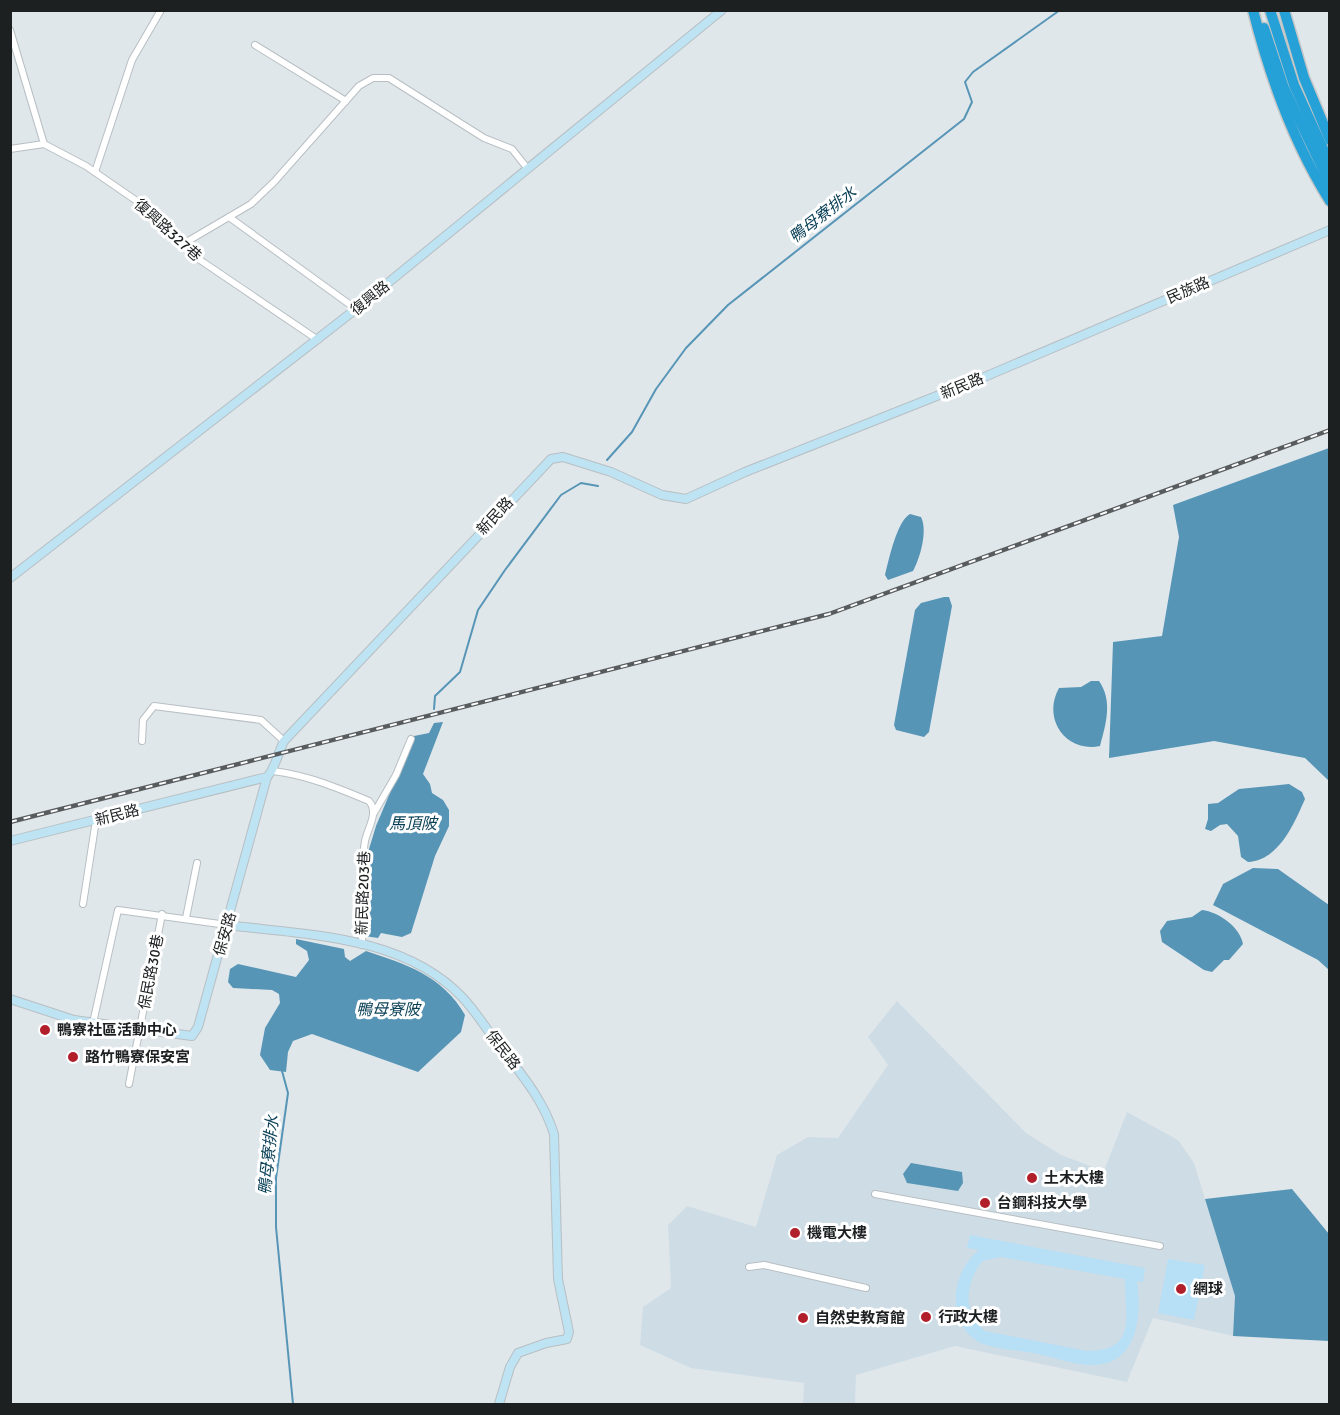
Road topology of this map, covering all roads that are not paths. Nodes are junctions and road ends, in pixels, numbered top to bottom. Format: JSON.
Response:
{"nodes":[{"id":1,"x":161,"y":10,"type":"edge"},
{"id":2,"x":722,"y":10,"type":"edge"},
{"id":3,"x":1253,"y":10,"type":"edge"},
{"id":4,"x":1260,"y":10,"type":"edge"},
{"id":5,"x":1270,"y":10,"type":"edge"},
{"id":6,"x":1284,"y":10,"type":"edge"},
{"id":7,"x":10,"y":30,"type":"edge"},
{"id":8,"x":255,"y":45,"type":"dead end"},
{"id":9,"x":346,"y":101,"type":"junction"},
{"id":10,"x":1329,"y":140,"type":"edge"},
{"id":11,"x":44,"y":144,"type":"junction"},
{"id":12,"x":10,"y":149,"type":"edge"},
{"id":13,"x":1329,"y":164,"type":"edge"},
{"id":14,"x":527,"y":168,"type":"junction"},
{"id":15,"x":95,"y":172,"type":"junction"},
{"id":16,"x":1329,"y":184,"type":"edge"},
{"id":17,"x":1329,"y":201,"type":"edge"},
{"id":18,"x":229,"y":217,"type":"junction"},
{"id":19,"x":1329,"y":230,"type":"edge"},
{"id":20,"x":183,"y":244,"type":"junction"},
{"id":21,"x":356,"y":309,"type":"junction"},
{"id":22,"x":318,"y":339,"type":"junction"},
{"id":23,"x":1046,"y":349,"type":"joint"},
{"id":24,"x":10,"y":578,"type":"edge"},
{"id":25,"x":411,"y":739,"type":"dead end"},
{"id":26,"x":142,"y":741,"type":"dead end"},
{"id":27,"x":285,"y":741,"type":"junction"},
{"id":28,"x":270,"y":774,"type":"junction"},
{"id":29,"x":374,"y":814,"type":"junction"},
{"id":30,"x":96,"y":820,"type":"junction"},
{"id":31,"x":10,"y":841,"type":"edge"},
{"id":32,"x":196,"y":863,"type":"dead end"},
{"id":33,"x":83,"y":904,"type":"dead end"},
{"id":34,"x":162,"y":914,"type":"junction"},
{"id":35,"x":186,"y":918,"type":"junction"},
{"id":36,"x":227,"y":925,"type":"junction"},
{"id":37,"x":362,"y":945,"type":"junction"},
{"id":38,"x":10,"y":999,"type":"edge"},
{"id":39,"x":93,"y":1023,"type":"junction"},
{"id":40,"x":139,"y":1030,"type":"junction"},
{"id":41,"x":129,"y":1084,"type":"dead end"},
{"id":42,"x":875,"y":1194,"type":"dead end"},
{"id":43,"x":1160,"y":1246,"type":"dead end"},
{"id":44,"x":749,"y":1267,"type":"dead end"},
{"id":45,"x":866,"y":1288,"type":"dead end"},
{"id":46,"x":499,"y":1404,"type":"edge"}],
"edges":[{"from":1,"to":15,"type":"street"},
{"from":2,"to":14,"type":"street","name":"復興路"},
{"from":3,"to":17,"type":"highway"},
{"from":4,"to":16,"type":"highway"},
{"from":5,"to":13,"type":"highway"},
{"from":6,"to":10,"type":"highway"},
{"from":7,"to":11,"type":"street"},
{"from":8,"to":9,"type":"street"},
{"from":9,"to":14,"type":"street"},
{"from":9,"to":18,"type":"street"},
{"from":11,"to":12,"type":"street"},
{"from":11,"to":15,"type":"street","name":"復興路327巷"},
{"from":14,"to":21,"type":"street","name":"復興路"},
{"from":15,"to":20,"type":"street","name":"復興路327巷"},
{"from":18,"to":20,"type":"street"},
{"from":18,"to":21,"type":"street"},
{"from":19,"to":23,"type":"street","name":"民族路"},
{"from":20,"to":22,"type":"street","name":"復興路327巷"},
{"from":21,"to":22,"type":"street","name":"復興路"},
{"from":22,"to":24,"type":"street","name":"復興路"},
{"from":23,"to":27,"type":"street","name":"新民路"},
{"from":25,"to":29,"type":"street","name":"新民路203巷"},
{"from":26,"to":27,"type":"street"},
{"from":27,"to":28,"type":"street","name":"新民路"},
{"from":28,"to":29,"type":"street"},
{"from":28,"to":30,"type":"street","name":"新民路"},
{"from":28,"to":36,"type":"street","name":"保安路"},
{"from":29,"to":37,"type":"street","name":"新民路203巷"},
{"from":30,"to":31,"type":"street","name":"新民路"},
{"from":30,"to":33,"type":"street"},
{"from":32,"to":35,"type":"street"},
{"from":34,"to":35,"type":"street","name":"保民路"},
{"from":34,"to":39,"type":"street","name":"保民路"},
{"from":34,"to":40,"type":"street","name":"保民路30巷"},
{"from":35,"to":36,"type":"street","name":"保民路"},
{"from":36,"to":37,"type":"street","name":"保民路"},
{"from":36,"to":40,"type":"street","name":"保安路"},
{"from":37,"to":46,"type":"street","name":"保民路"},
{"from":38,"to":39,"type":"street","name":"保安路"},
{"from":39,"to":40,"type":"street","name":"保安路"},
{"from":40,"to":41,"type":"street"},
{"from":42,"to":43,"type":"street"},
{"from":44,"to":45,"type":"street"}]}
